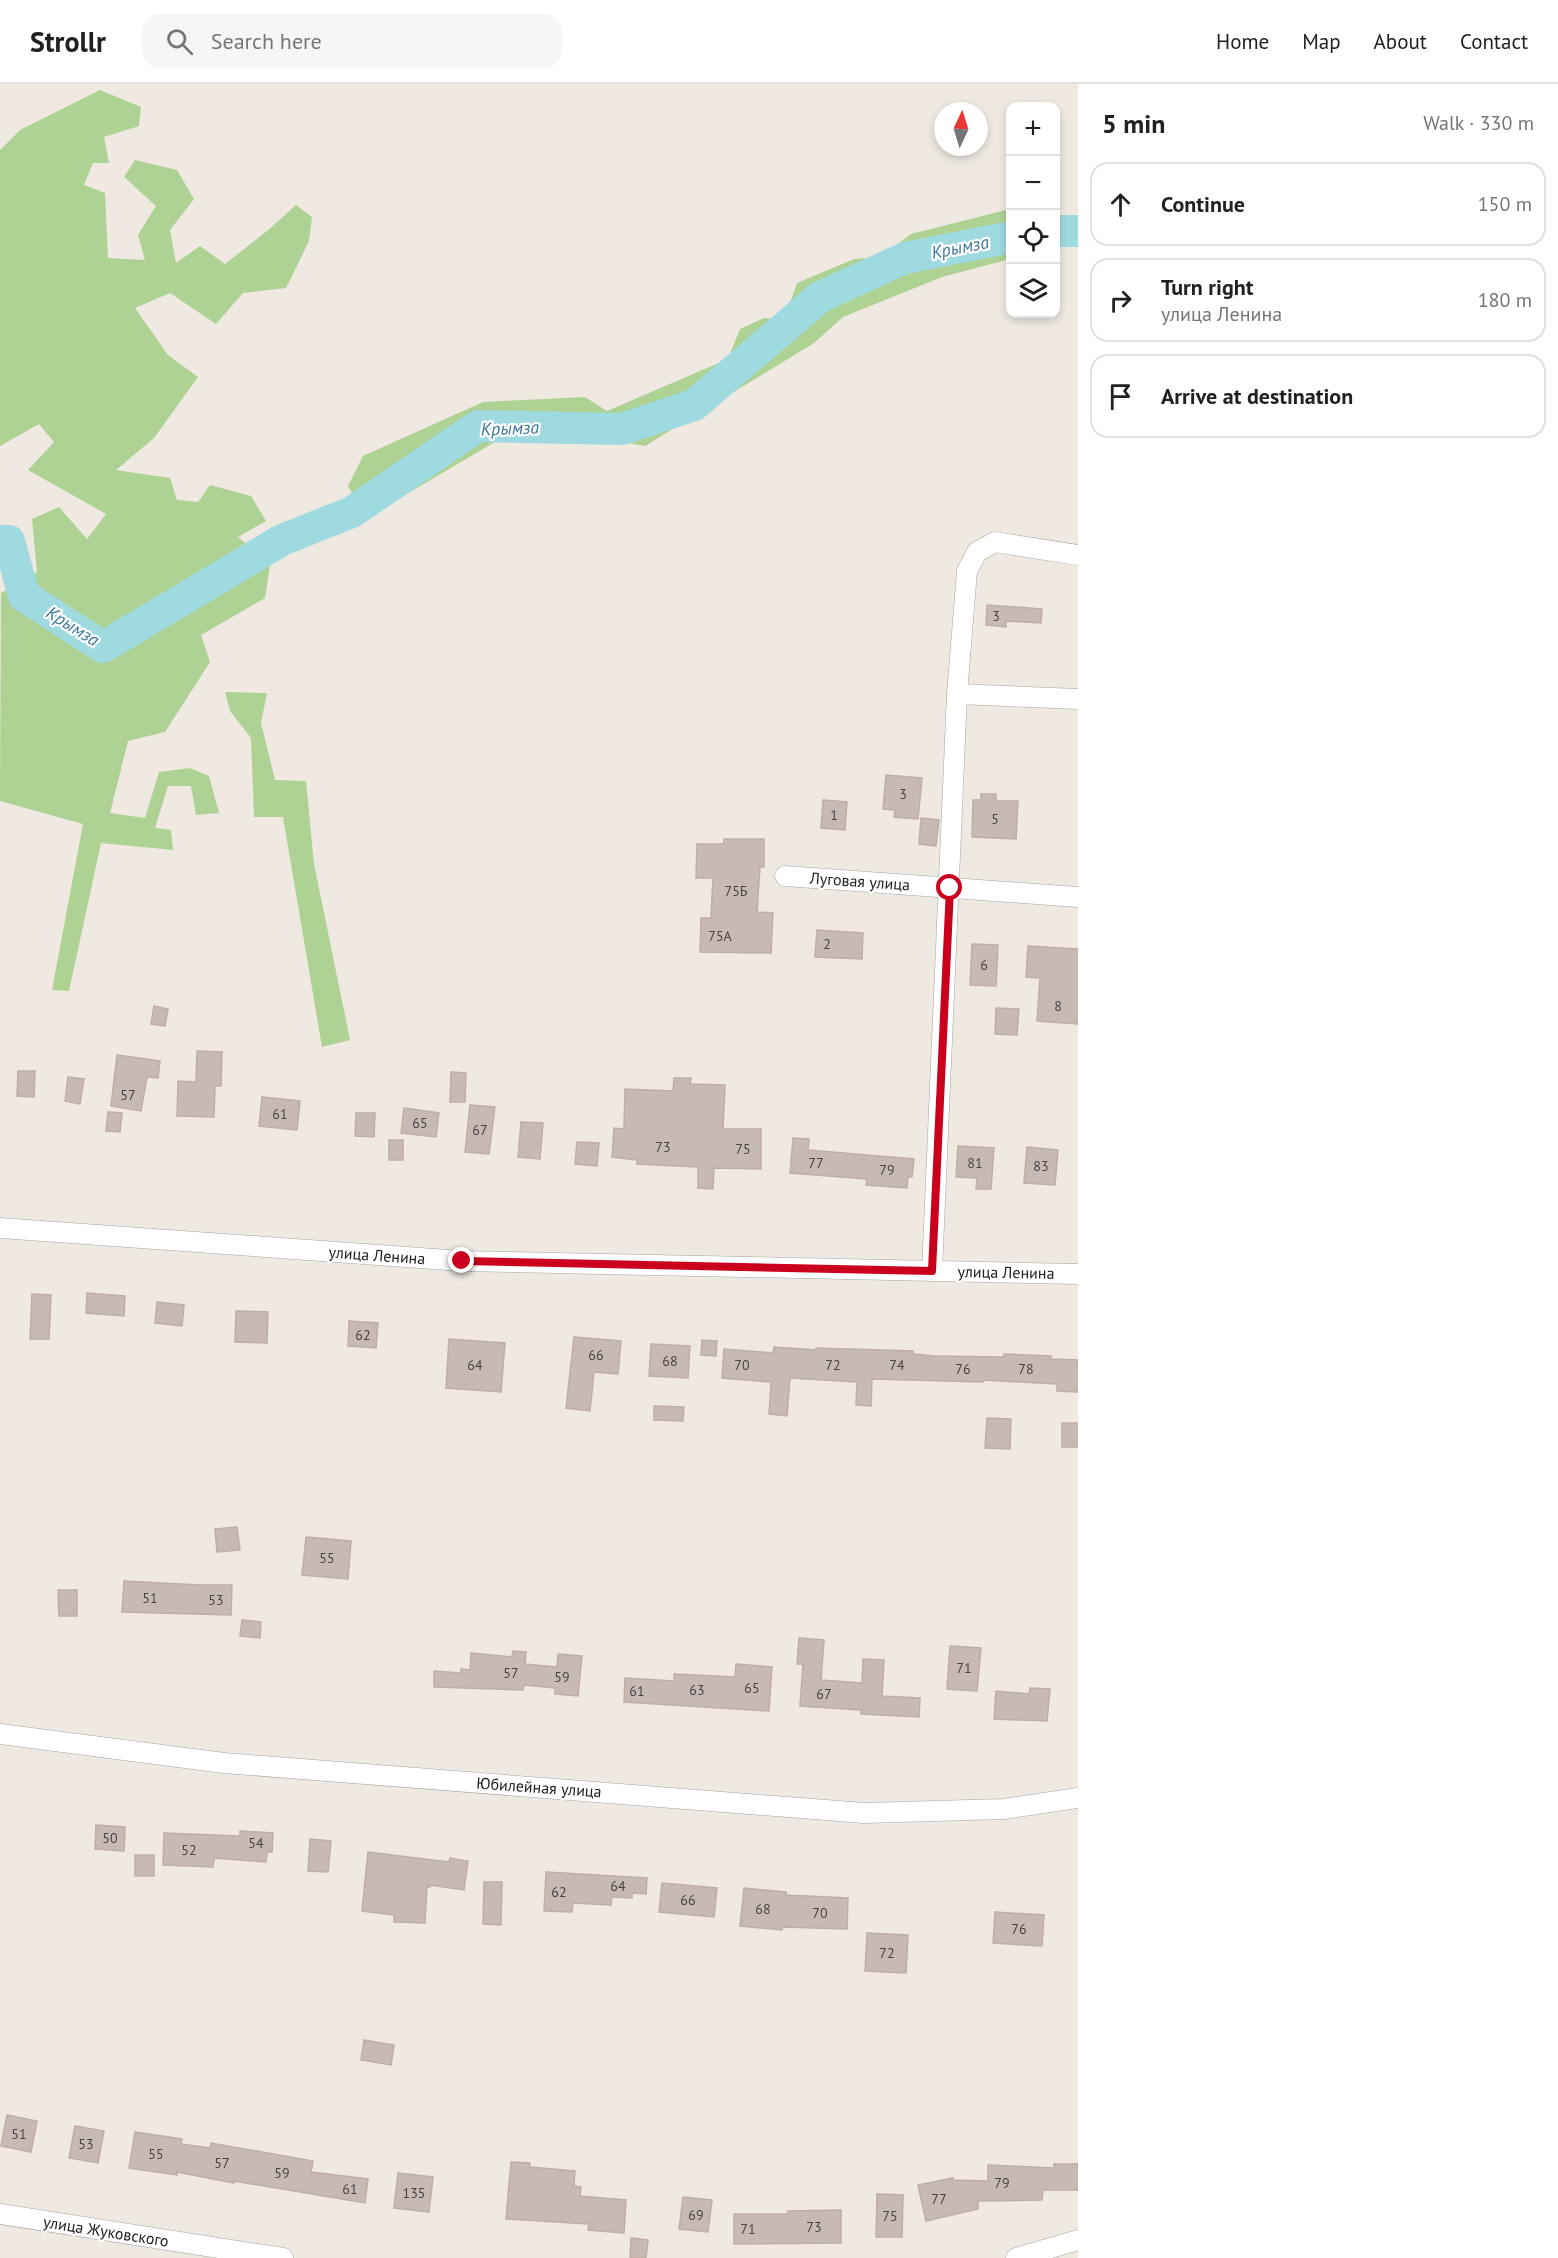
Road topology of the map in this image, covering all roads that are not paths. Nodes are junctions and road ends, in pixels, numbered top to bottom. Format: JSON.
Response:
{"nodes":[{"id":1,"x":1078,"y":555,"type":"edge"},
{"id":2,"x":957,"y":694,"type":"junction"},
{"id":3,"x":1078,"y":699,"type":"edge"},
{"id":4,"x":785,"y":876,"type":"dead end"},
{"id":5,"x":950,"y":888,"type":"junction"},
{"id":6,"x":1078,"y":897,"type":"edge"},
{"id":7,"x":0,"y":1228,"type":"edge"},
{"id":8,"x":932,"y":1271,"type":"junction"},
{"id":9,"x":1078,"y":1274,"type":"edge"},
{"id":10,"x":0,"y":1734,"type":"edge"},
{"id":11,"x":1078,"y":1798,"type":"edge"},
{"id":12,"x":0,"y":2214,"type":"edge"},
{"id":13,"x":1078,"y":2240,"type":"edge"},
{"id":14,"x":283,"y":2258,"type":"edge"},
{"id":15,"x":1016,"y":2258,"type":"edge"}],
"edges":[{"from":1,"to":2,"type":"street"},
{"from":2,"to":3,"type":"street"},
{"from":2,"to":5,"type":"street"},
{"from":4,"to":5,"type":"street","name":"Луговая улица"},
{"from":5,"to":6,"type":"street","name":"Луговая улица"},
{"from":5,"to":8,"type":"street"},
{"from":7,"to":8,"type":"street","name":"улица Ленина"},
{"from":8,"to":9,"type":"street","name":"улица Ленина"},
{"from":10,"to":11,"type":"street","name":"Юбилейная улица"},
{"from":12,"to":14,"type":"street","name":"улица Жуковского"},
{"from":13,"to":15,"type":"street"}]}
